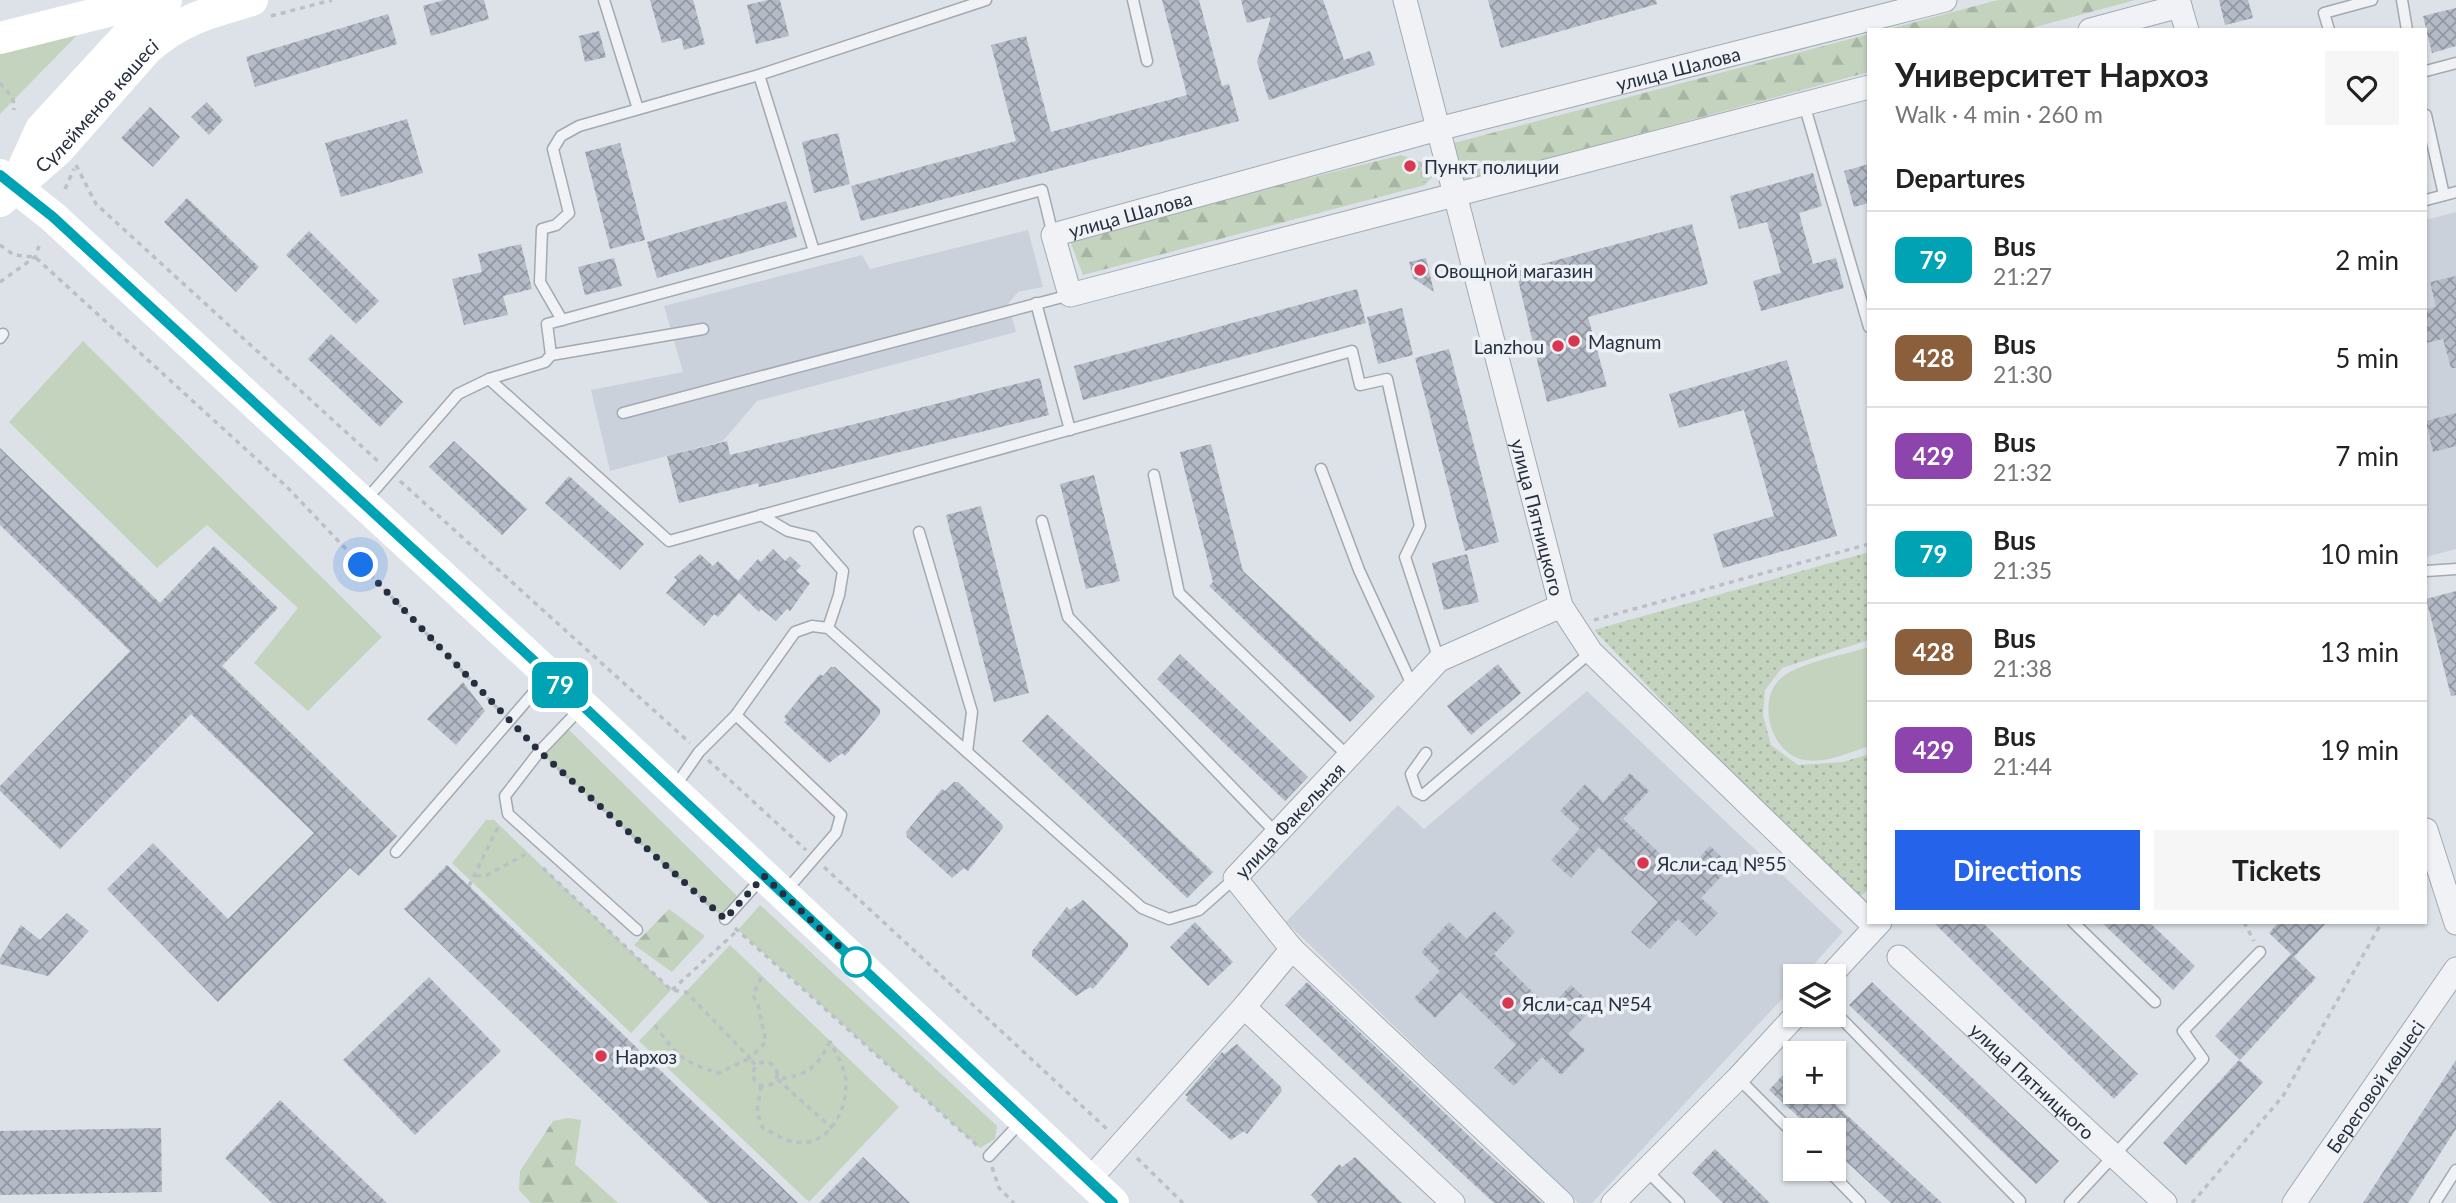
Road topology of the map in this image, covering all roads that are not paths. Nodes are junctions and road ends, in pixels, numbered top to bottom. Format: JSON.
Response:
{"nodes":[{"id":1,"x":604,"y":0,"type":"edge"},
{"id":2,"x":986,"y":0,"type":"edge"},
{"id":3,"x":1133,"y":0,"type":"edge"},
{"id":4,"x":1405,"y":0,"type":"edge"},
{"id":5,"x":1945,"y":0,"type":"edge"},
{"id":6,"x":2372,"y":0,"type":"edge"},
{"id":7,"x":2402,"y":0,"type":"edge"},
{"id":8,"x":162,"y":1,"type":"edge"},
{"id":9,"x":2179,"y":3,"type":"edge"},
{"id":10,"x":952,"y":5,"type":"edge"},
{"id":11,"x":260,"y":8,"type":"edge"},
{"id":12,"x":2097,"y":28,"type":"edge"},
{"id":13,"x":2186,"y":28,"type":"edge"},
{"id":14,"x":2328,"y":28,"type":"edge"},
{"id":15,"x":2407,"y":28,"type":"edge"},
{"id":16,"x":0,"y":38,"type":"edge"},
{"id":17,"x":1147,"y":61,"type":"dead end"},
{"id":18,"x":2456,"y":63,"type":"edge"},
{"id":19,"x":2427,"y":71,"type":"edge"},
{"id":20,"x":759,"y":75,"type":"junction"},
{"id":21,"x":1867,"y":88,"type":"edge"},
{"id":22,"x":1804,"y":104,"type":"junction"},
{"id":23,"x":638,"y":109,"type":"junction"},
{"id":24,"x":2427,"y":118,"type":"edge"},
{"id":25,"x":1438,"y":129,"type":"junction"},
{"id":26,"x":5,"y":188,"type":"edge"},
{"id":27,"x":2450,"y":193,"type":"edge"},
{"id":28,"x":1455,"y":194,"type":"junction"},
{"id":29,"x":2427,"y":200,"type":"edge"},
{"id":30,"x":1053,"y":235,"type":"junction"},
{"id":31,"x":814,"y":251,"type":"junction"},
{"id":32,"x":1070,"y":295,"type":"junction"},
{"id":33,"x":1036,"y":303,"type":"junction"},
{"id":34,"x":562,"y":320,"type":"junction"},
{"id":35,"x":1867,"y":320,"type":"edge"},
{"id":36,"x":703,"y":329,"type":"dead end"},
{"id":37,"x":551,"y":355,"type":"junction"},
{"id":38,"x":489,"y":379,"type":"junction"},
{"id":39,"x":623,"y":413,"type":"dead end"},
{"id":40,"x":1070,"y":430,"type":"junction"},
{"id":41,"x":1321,"y":469,"type":"dead end"},
{"id":42,"x":1154,"y":475,"type":"dead end"},
{"id":43,"x":363,"y":503,"type":"junction"},
{"id":44,"x":761,"y":515,"type":"junction"},
{"id":45,"x":1042,"y":521,"type":"dead end"},
{"id":46,"x":919,"y":532,"type":"dead end"},
{"id":47,"x":2456,"y":569,"type":"edge"},
{"id":48,"x":2427,"y":572,"type":"edge"},
{"id":49,"x":1561,"y":606,"type":"junction"},
{"id":50,"x":828,"y":628,"type":"junction"},
{"id":51,"x":1591,"y":652,"type":"junction"},
{"id":52,"x":1439,"y":660,"type":"junction"},
{"id":53,"x":548,"y":675,"type":"junction"},
{"id":54,"x":1413,"y":687,"type":"junction"},
{"id":55,"x":583,"y":706,"type":"junction"},
{"id":56,"x":736,"y":715,"type":"junction"},
{"id":57,"x":967,"y":752,"type":"junction"},
{"id":58,"x":1426,"y":753,"type":"dead end"},
{"id":59,"x":1349,"y":757,"type":"junction"},
{"id":60,"x":672,"y":790,"type":"junction"},
{"id":61,"x":2427,"y":833,"type":"edge"},
{"id":62,"x":1277,"y":834,"type":"junction"},
{"id":63,"x":396,"y":852,"type":"dead end"},
{"id":64,"x":1235,"y":878,"type":"junction"},
{"id":65,"x":774,"y":885,"type":"junction"},
{"id":66,"x":1867,"y":917,"type":"edge"},
{"id":67,"x":725,"y":919,"type":"road end"},
{"id":68,"x":2456,"y":923,"type":"edge"},
{"id":69,"x":1872,"y":924,"type":"edge"},
{"id":70,"x":2075,"y":924,"type":"edge"},
{"id":71,"x":636,"y":930,"type":"dead end"},
{"id":72,"x":1292,"y":949,"type":"junction"},
{"id":73,"x":2260,"y":952,"type":"road end"},
{"id":74,"x":1899,"y":957,"type":"dead end"},
{"id":75,"x":1840,"y":964,"type":"edge"},
{"id":76,"x":2456,"y":969,"type":"edge"},
{"id":77,"x":2155,"y":1002,"type":"dead end"},
{"id":78,"x":1244,"y":1007,"type":"junction"},
{"id":79,"x":1846,"y":1022,"type":"edge"},
{"id":80,"x":1785,"y":1027,"type":"edge"},
{"id":81,"x":1738,"y":1078,"type":"junction"},
{"id":82,"x":1024,"y":1119,"type":"junction"},
{"id":83,"x":1783,"y":1123,"type":"edge"},
{"id":84,"x":989,"y":1156,"type":"road end"},
{"id":85,"x":2115,"y":1157,"type":"junction"},
{"id":86,"x":1646,"y":1170,"type":"junction"},
{"id":87,"x":2456,"y":1170,"type":"edge"},
{"id":88,"x":1089,"y":1180,"type":"junction"},
{"id":89,"x":1839,"y":1181,"type":"edge"},
{"id":90,"x":2020,"y":1201,"type":"dead end"},
{"id":91,"x":1113,"y":1203,"type":"edge"},
{"id":92,"x":1453,"y":1203,"type":"edge"},
{"id":93,"x":1562,"y":1203,"type":"edge"},
{"id":94,"x":1613,"y":1203,"type":"edge"},
{"id":95,"x":1679,"y":1203,"type":"edge"},
{"id":96,"x":1860,"y":1203,"type":"edge"},
{"id":97,"x":2070,"y":1203,"type":"edge"},
{"id":98,"x":2165,"y":1203,"type":"edge"},
{"id":99,"x":2294,"y":1203,"type":"edge"},
{"id":100,"x":2435,"y":1203,"type":"edge"}],
"edges":[{"from":1,"to":23,"type":"lane"},
{"from":2,"to":10,"type":"lane"},
{"from":3,"to":17,"type":"lane"},
{"from":4,"to":25,"type":"street","name":"улица Пятницкого"},
{"from":5,"to":25,"type":"street","name":"улица Шалова"},
{"from":6,"to":14,"type":"lane"},
{"from":7,"to":15,"type":"lane"},
{"from":8,"to":16,"type":"main road"},
{"from":8,"to":26,"type":"main road","name":"Сүлейменов көшесі"},
{"from":9,"to":12,"type":"street"},
{"from":9,"to":13,"type":"street"},
{"from":10,"to":20,"type":"lane"},
{"from":11,"to":26,"type":"main road","name":"Сүлейменов көшесі"},
{"from":18,"to":19,"type":"lane"},
{"from":20,"to":23,"type":"lane"},
{"from":20,"to":31,"type":"lane"},
{"from":21,"to":22,"type":"street"},
{"from":22,"to":28,"type":"street"},
{"from":22,"to":35,"type":"lane"},
{"from":23,"to":34,"type":"lane"},
{"from":24,"to":27,"type":"lane"},
{"from":25,"to":28,"type":"street","name":"улица Пятницкого"},
{"from":25,"to":30,"type":"street","name":"улица Шалова"},
{"from":26,"to":43,"type":"main road"},
{"from":27,"to":29,"type":"lane"},
{"from":28,"to":32,"type":"street"},
{"from":28,"to":49,"type":"street","name":"улица Пятницкого"},
{"from":30,"to":31,"type":"lane"},
{"from":30,"to":32,"type":"street","name":"улица Шалова"},
{"from":31,"to":34,"type":"lane"},
{"from":32,"to":33,"type":"lane"},
{"from":33,"to":39,"type":"lane"},
{"from":33,"to":40,"type":"lane"},
{"from":34,"to":37,"type":"lane"},
{"from":36,"to":37,"type":"lane"},
{"from":37,"to":38,"type":"lane"},
{"from":38,"to":43,"type":"lane"},
{"from":38,"to":44,"type":"lane"},
{"from":40,"to":44,"type":"lane"},
{"from":40,"to":52,"type":"lane"},
{"from":41,"to":54,"type":"lane"},
{"from":42,"to":59,"type":"lane"},
{"from":43,"to":53,"type":"main road"},
{"from":44,"to":50,"type":"lane"},
{"from":45,"to":62,"type":"lane"},
{"from":46,"to":57,"type":"lane"},
{"from":47,"to":48,"type":"lane"},
{"from":49,"to":51,"type":"street","name":"улица Пятницкого"},
{"from":49,"to":52,"type":"street","name":"улица Факельная"},
{"from":50,"to":56,"type":"lane"},
{"from":50,"to":57,"type":"lane"},
{"from":51,"to":58,"type":"lane"},
{"from":51,"to":66,"type":"street","name":"улица Пятницкого"},
{"from":52,"to":54,"type":"street","name":"улица Факельная"},
{"from":53,"to":55,"type":"main road"},
{"from":53,"to":63,"type":"lane"},
{"from":54,"to":59,"type":"street","name":"улица Факельная"},
{"from":55,"to":60,"type":"main road"},
{"from":55,"to":71,"type":"lane"},
{"from":56,"to":60,"type":"lane"},
{"from":56,"to":65,"type":"lane"},
{"from":57,"to":64,"type":"lane"},
{"from":59,"to":62,"type":"street","name":"улица Факельная"},
{"from":60,"to":65,"type":"main road"},
{"from":61,"to":68,"type":"street"},
{"from":62,"to":64,"type":"street","name":"улица Факельная"},
{"from":64,"to":72,"type":"street","name":"улица Факельная"},
{"from":65,"to":67,"type":"lane"},
{"from":65,"to":82,"type":"main road"},
{"from":69,"to":75,"type":"street"},
{"from":70,"to":77,"type":"lane"},
{"from":72,"to":78,"type":"street"},
{"from":72,"to":93,"type":"street","name":"улица Факельная"},
{"from":73,"to":85,"type":"lane"},
{"from":74,"to":85,"type":"street","name":"улица Пятницкого"},
{"from":76,"to":99,"type":"street","name":"Береговой көшесі"},
{"from":78,"to":88,"type":"street"},
{"from":78,"to":92,"type":"street"},
{"from":79,"to":90,"type":"lane"},
{"from":80,"to":81,"type":"street"},
{"from":81,"to":83,"type":"lane"},
{"from":81,"to":86,"type":"street"},
{"from":82,"to":84,"type":"lane"},
{"from":82,"to":88,"type":"main road"},
{"from":85,"to":97,"type":"lane"},
{"from":85,"to":98,"type":"street","name":"улица Пятницкого"},
{"from":86,"to":94,"type":"street"},
{"from":86,"to":95,"type":"lane"},
{"from":87,"to":100,"type":"lane"},
{"from":88,"to":91,"type":"main road"},
{"from":89,"to":96,"type":"lane"}]}
